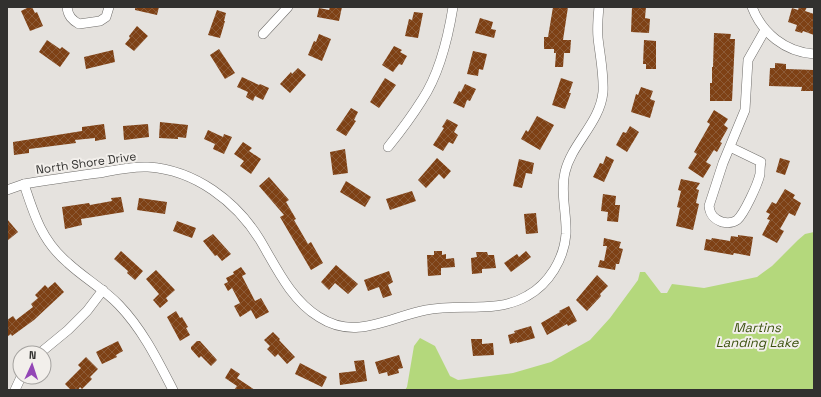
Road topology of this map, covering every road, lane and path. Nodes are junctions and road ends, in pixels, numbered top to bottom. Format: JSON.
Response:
{"nodes":[{"id":1,"x":67,"y":7,"type":"edge"},
{"id":2,"x":109,"y":7,"type":"edge"},
{"id":3,"x":288,"y":7,"type":"edge"},
{"id":4,"x":453,"y":7,"type":"edge"},
{"id":5,"x":599,"y":7,"type":"edge"},
{"id":6,"x":752,"y":7,"type":"edge"},
{"id":7,"x":765,"y":30,"type":"junction"},
{"id":8,"x":264,"y":34,"type":"dead end"},
{"id":9,"x":814,"y":54,"type":"edge"},
{"id":10,"x":730,"y":147,"type":"junction"},
{"id":11,"x":388,"y":148,"type":"dead end"},
{"id":12,"x":24,"y":184,"type":"junction"},
{"id":13,"x":7,"y":190,"type":"edge"},
{"id":14,"x":103,"y":290,"type":"junction"},
{"id":15,"x":50,"y":345,"type":"edge"},
{"id":16,"x":173,"y":390,"type":"edge"}],
"edges":[{"from":1,"to":2,"type":"street"},
{"from":3,"to":8,"type":"street"},
{"from":4,"to":11,"type":"street"},
{"from":5,"to":12,"type":"street","name":"North Shore Drive"},
{"from":6,"to":7,"type":"street"},
{"from":7,"to":9,"type":"street"},
{"from":7,"to":10,"type":"street"},
{"from":10,"to":10,"type":"street"},
{"from":12,"to":13,"type":"street","name":"North Shore Drive"},
{"from":12,"to":14,"type":"street"},
{"from":14,"to":15,"type":"street"},
{"from":14,"to":16,"type":"street"}]}
